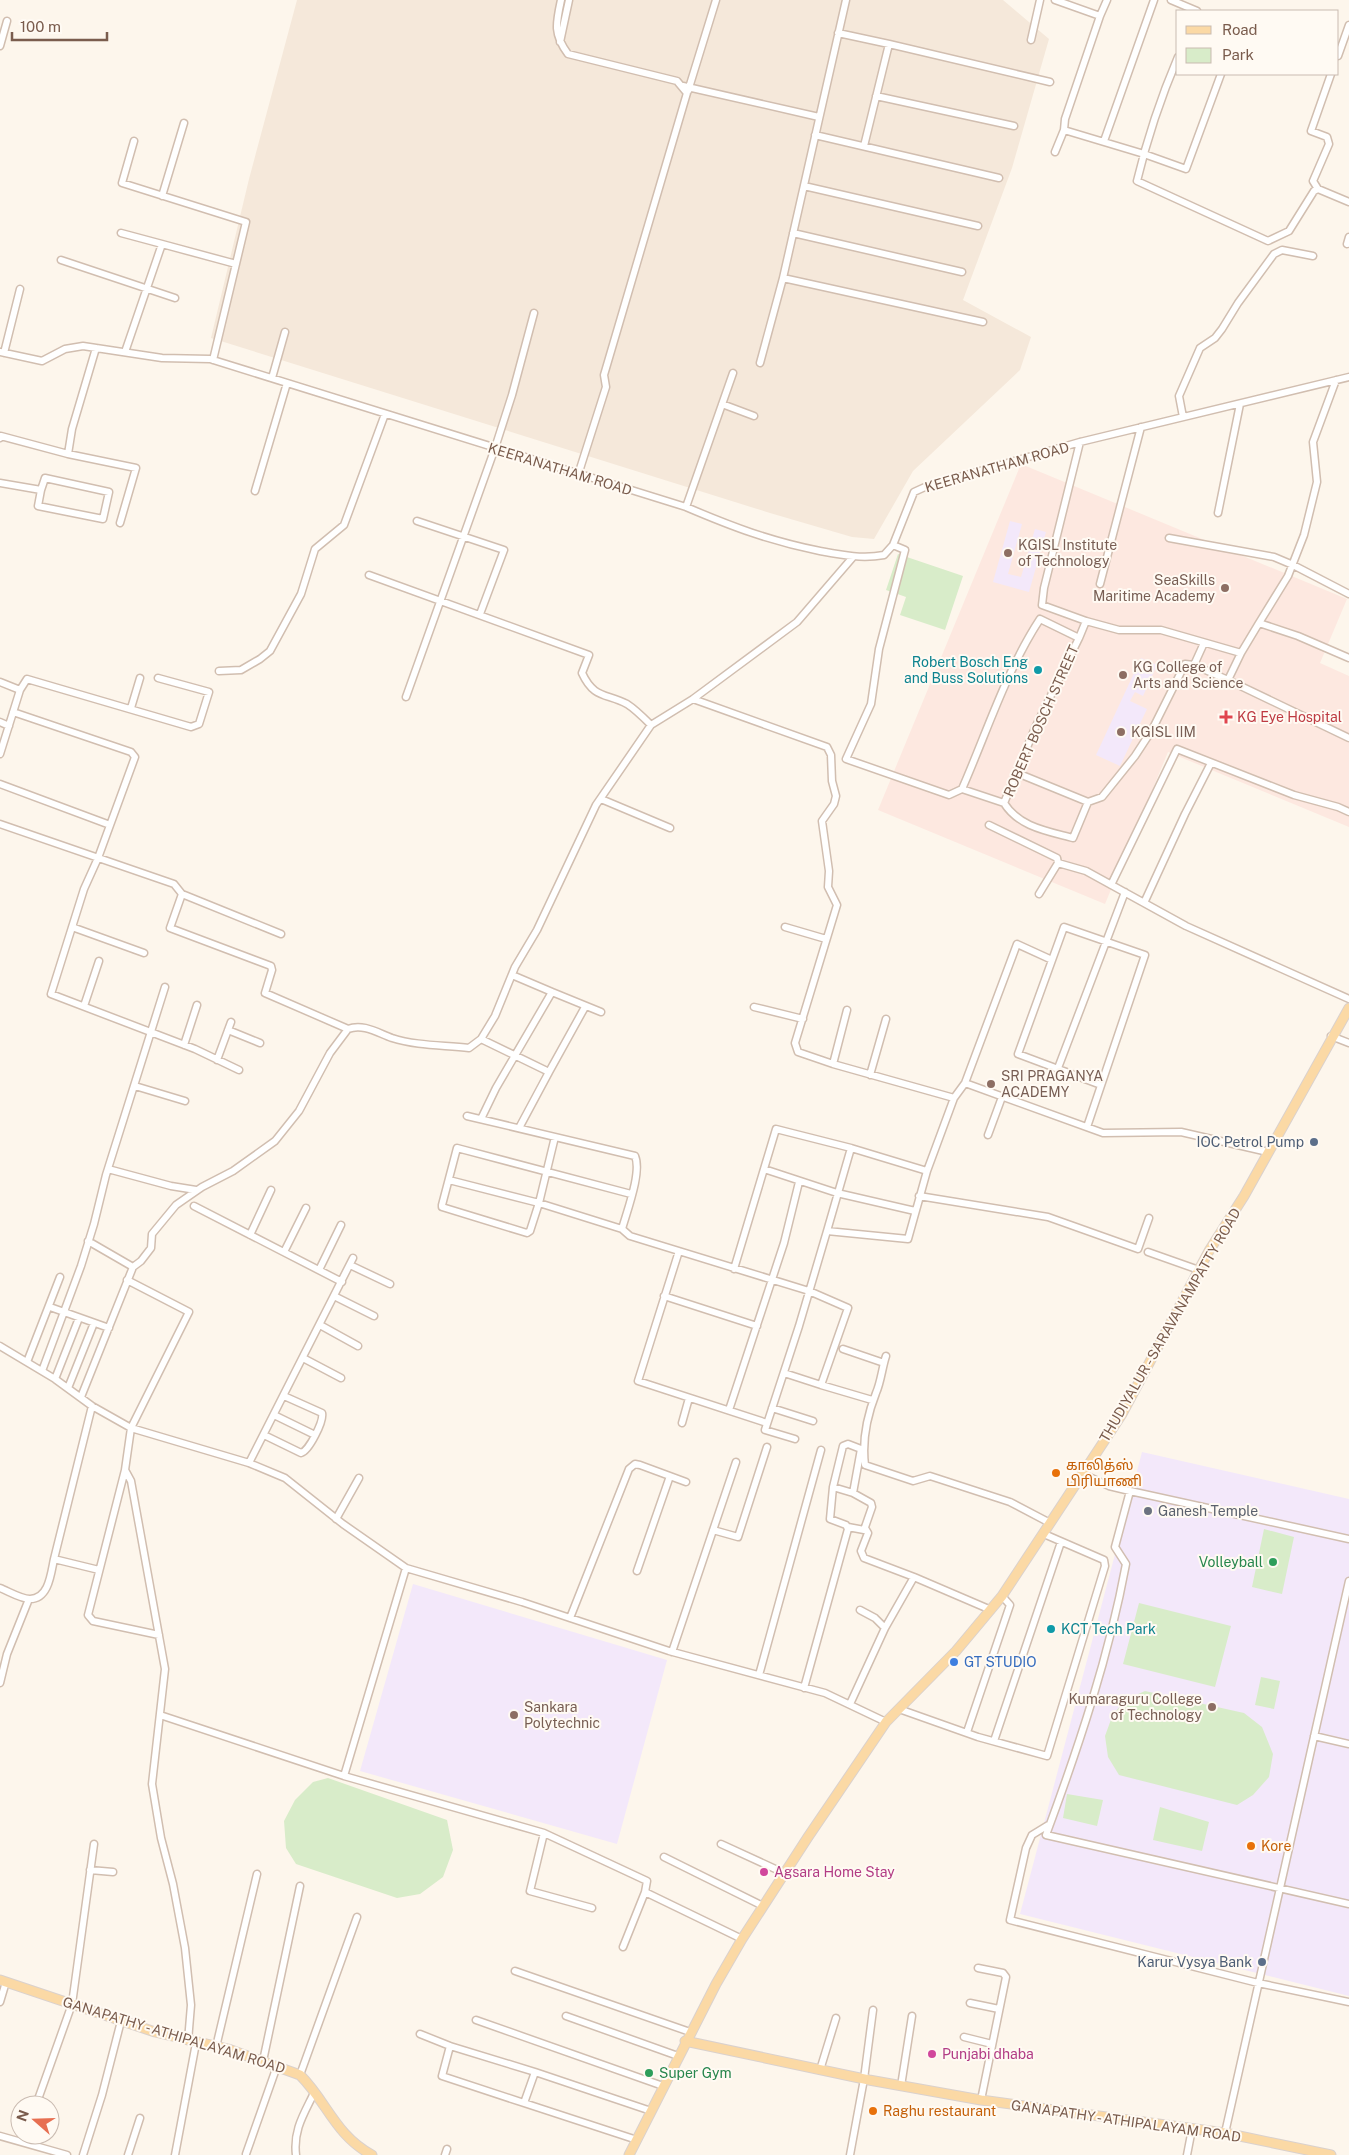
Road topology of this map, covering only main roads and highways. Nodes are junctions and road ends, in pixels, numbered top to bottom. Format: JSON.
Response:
{"nodes":[{"id":1,"x":1349,"y":1008,"type":"edge"},
{"id":2,"x":3,"y":1981,"type":"edge"},
{"id":3,"x":685,"y":2041,"type":"junction"},
{"id":4,"x":372,"y":2155,"type":"edge"},
{"id":5,"x":629,"y":2155,"type":"edge"},
{"id":6,"x":1331,"y":2155,"type":"edge"}],
"edges":[{"from":1,"to":3,"type":"main road","name":"THUDIYALUR - SARAVANAMPATTY ROAD"},
{"from":2,"to":4,"type":"main road","name":"GANAPATHY - ATHIPALAYAM ROAD"},
{"from":3,"to":5,"type":"main road","name":"THUDIYALUR - SARAVANAMPATTY ROAD"},
{"from":3,"to":6,"type":"main road","name":"GANAPATHY - ATHIPALAYAM ROAD"}]}
